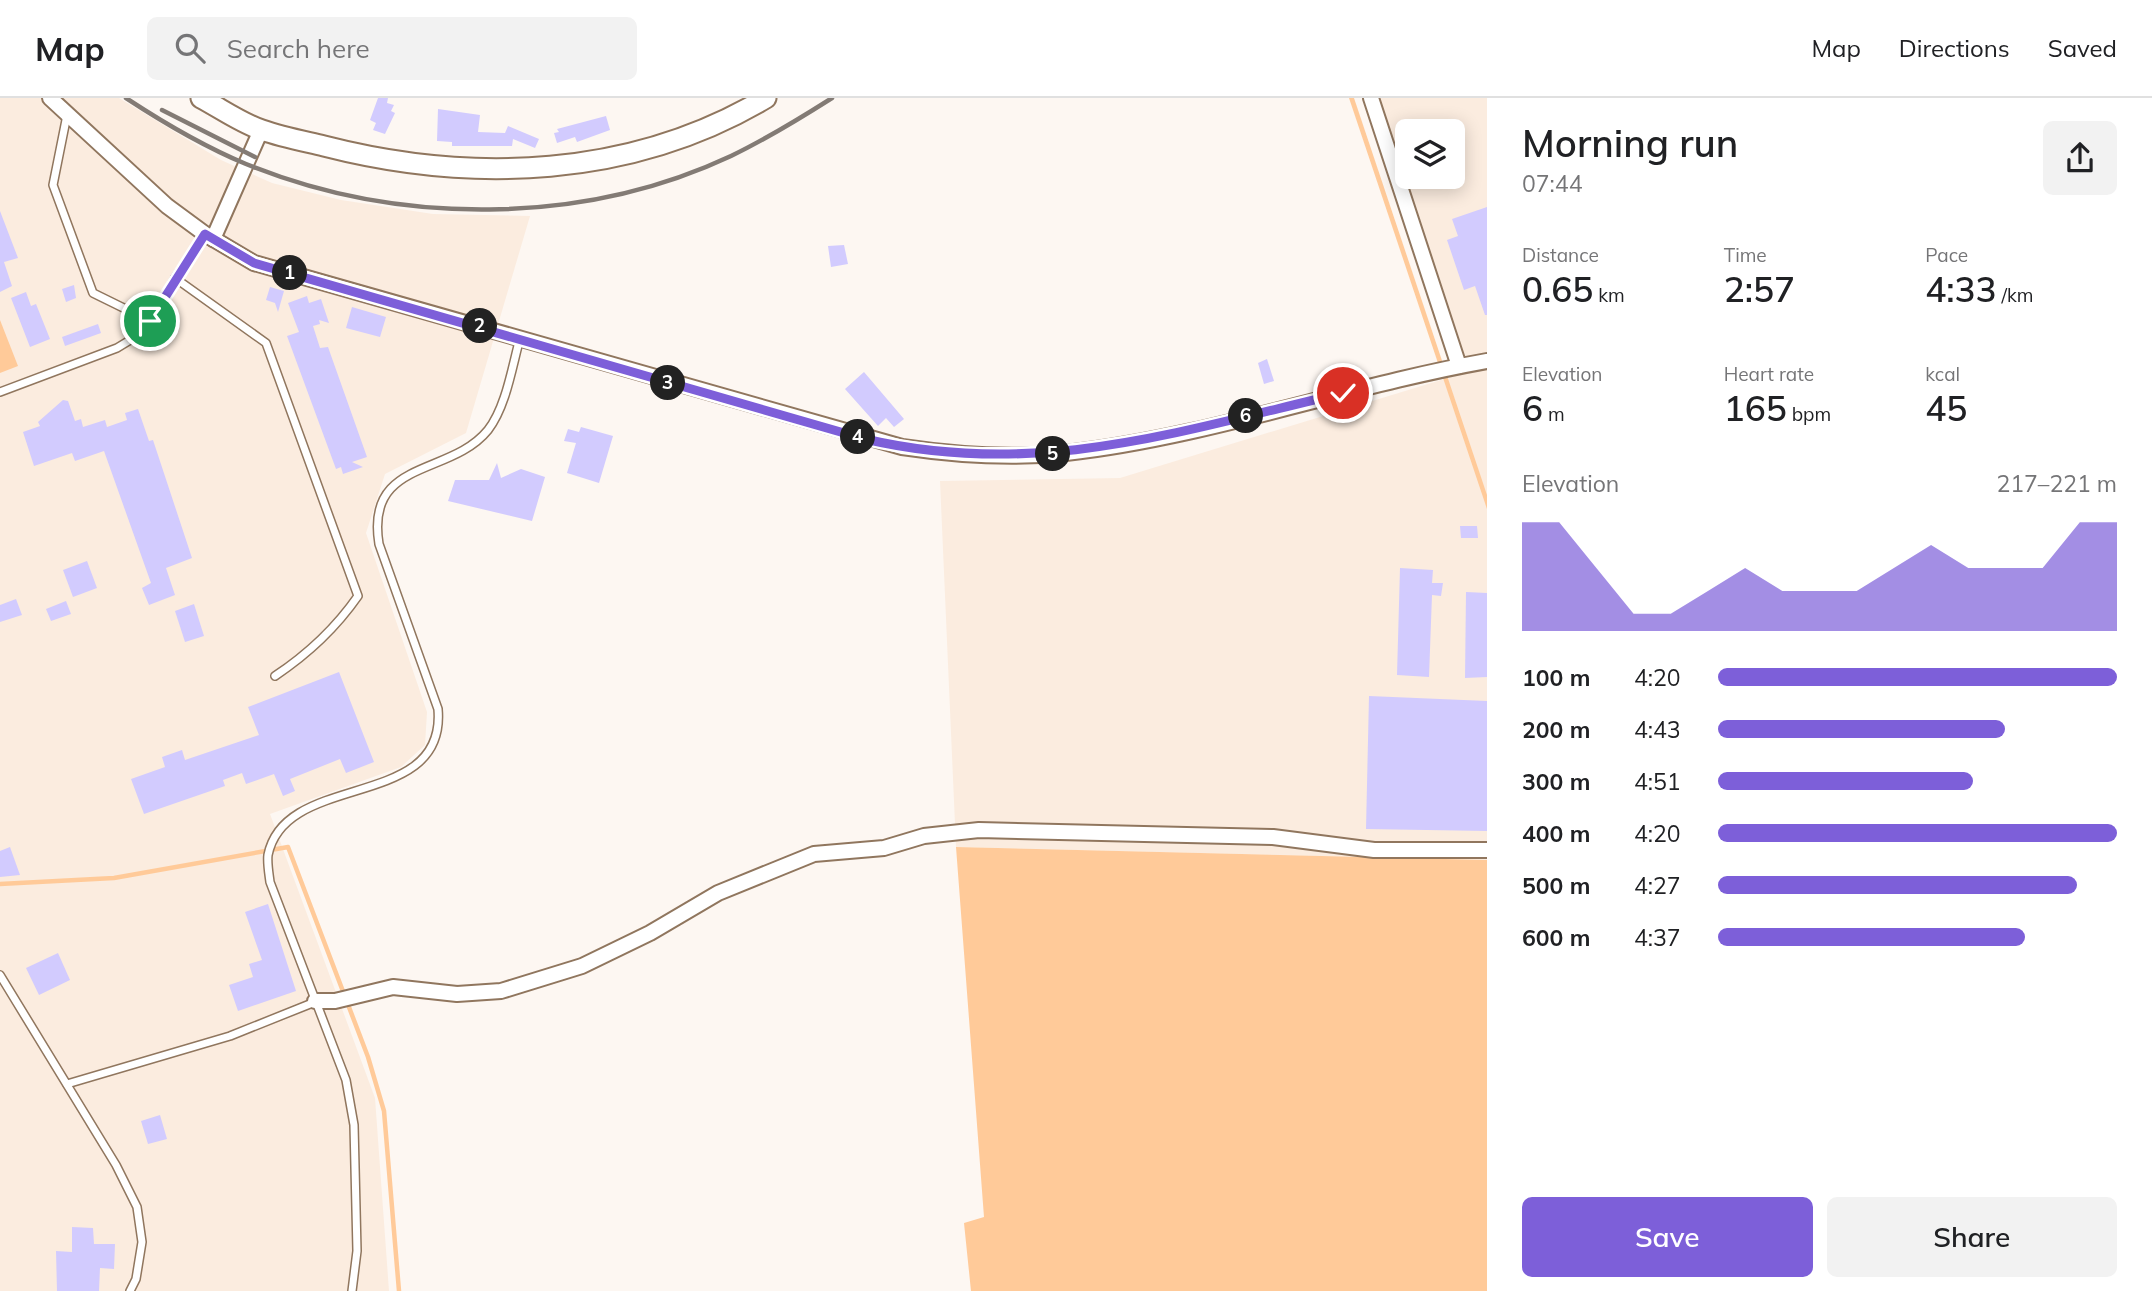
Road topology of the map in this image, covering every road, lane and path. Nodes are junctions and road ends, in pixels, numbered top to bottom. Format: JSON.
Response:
{"nodes":[{"id":1,"x":50,"y":98,"type":"edge"},
{"id":2,"x":201,"y":98,"type":"edge"},
{"id":3,"x":766,"y":98,"type":"edge"},
{"id":4,"x":1371,"y":98,"type":"edge"},
{"id":5,"x":67,"y":114,"type":"junction"},
{"id":6,"x":261,"y":130,"type":"junction"},
{"id":7,"x":209,"y":237,"type":"junction"},
{"id":8,"x":175,"y":278,"type":"junction"},
{"id":9,"x":150,"y":321,"type":"junction"},
{"id":10,"x":521,"y":338,"type":"junction"},
{"id":11,"x":1487,"y":361,"type":"edge"},
{"id":12,"x":1451,"y":368,"type":"junction"},
{"id":13,"x":0,"y":392,"type":"edge"},
{"id":14,"x":275,"y":676,"type":"dead end"},
{"id":15,"x":1487,"y":850,"type":"edge"},
{"id":16,"x":0,"y":975,"type":"edge"},
{"id":17,"x":315,"y":1001,"type":"junction"},
{"id":18,"x":66,"y":1084,"type":"junction"},
{"id":19,"x":130,"y":1291,"type":"edge"},
{"id":20,"x":352,"y":1291,"type":"edge"}],
"edges":[{"from":1,"to":5,"type":"street"},
{"from":2,"to":6,"type":"street"},
{"from":3,"to":6,"type":"street"},
{"from":4,"to":12,"type":"street"},
{"from":5,"to":7,"type":"street"},
{"from":5,"to":9,"type":"lane"},
{"from":6,"to":7,"type":"street"},
{"from":7,"to":8,"type":"lane"},
{"from":7,"to":10,"type":"street"},
{"from":8,"to":9,"type":"lane"},
{"from":8,"to":14,"type":"lane"},
{"from":9,"to":13,"type":"lane"},
{"from":10,"to":12,"type":"street"},
{"from":10,"to":17,"type":"lane"},
{"from":11,"to":12,"type":"street"},
{"from":15,"to":17,"type":"street"},
{"from":16,"to":18,"type":"lane"},
{"from":17,"to":18,"type":"lane"},
{"from":17,"to":20,"type":"lane"},
{"from":18,"to":19,"type":"lane"}]}
